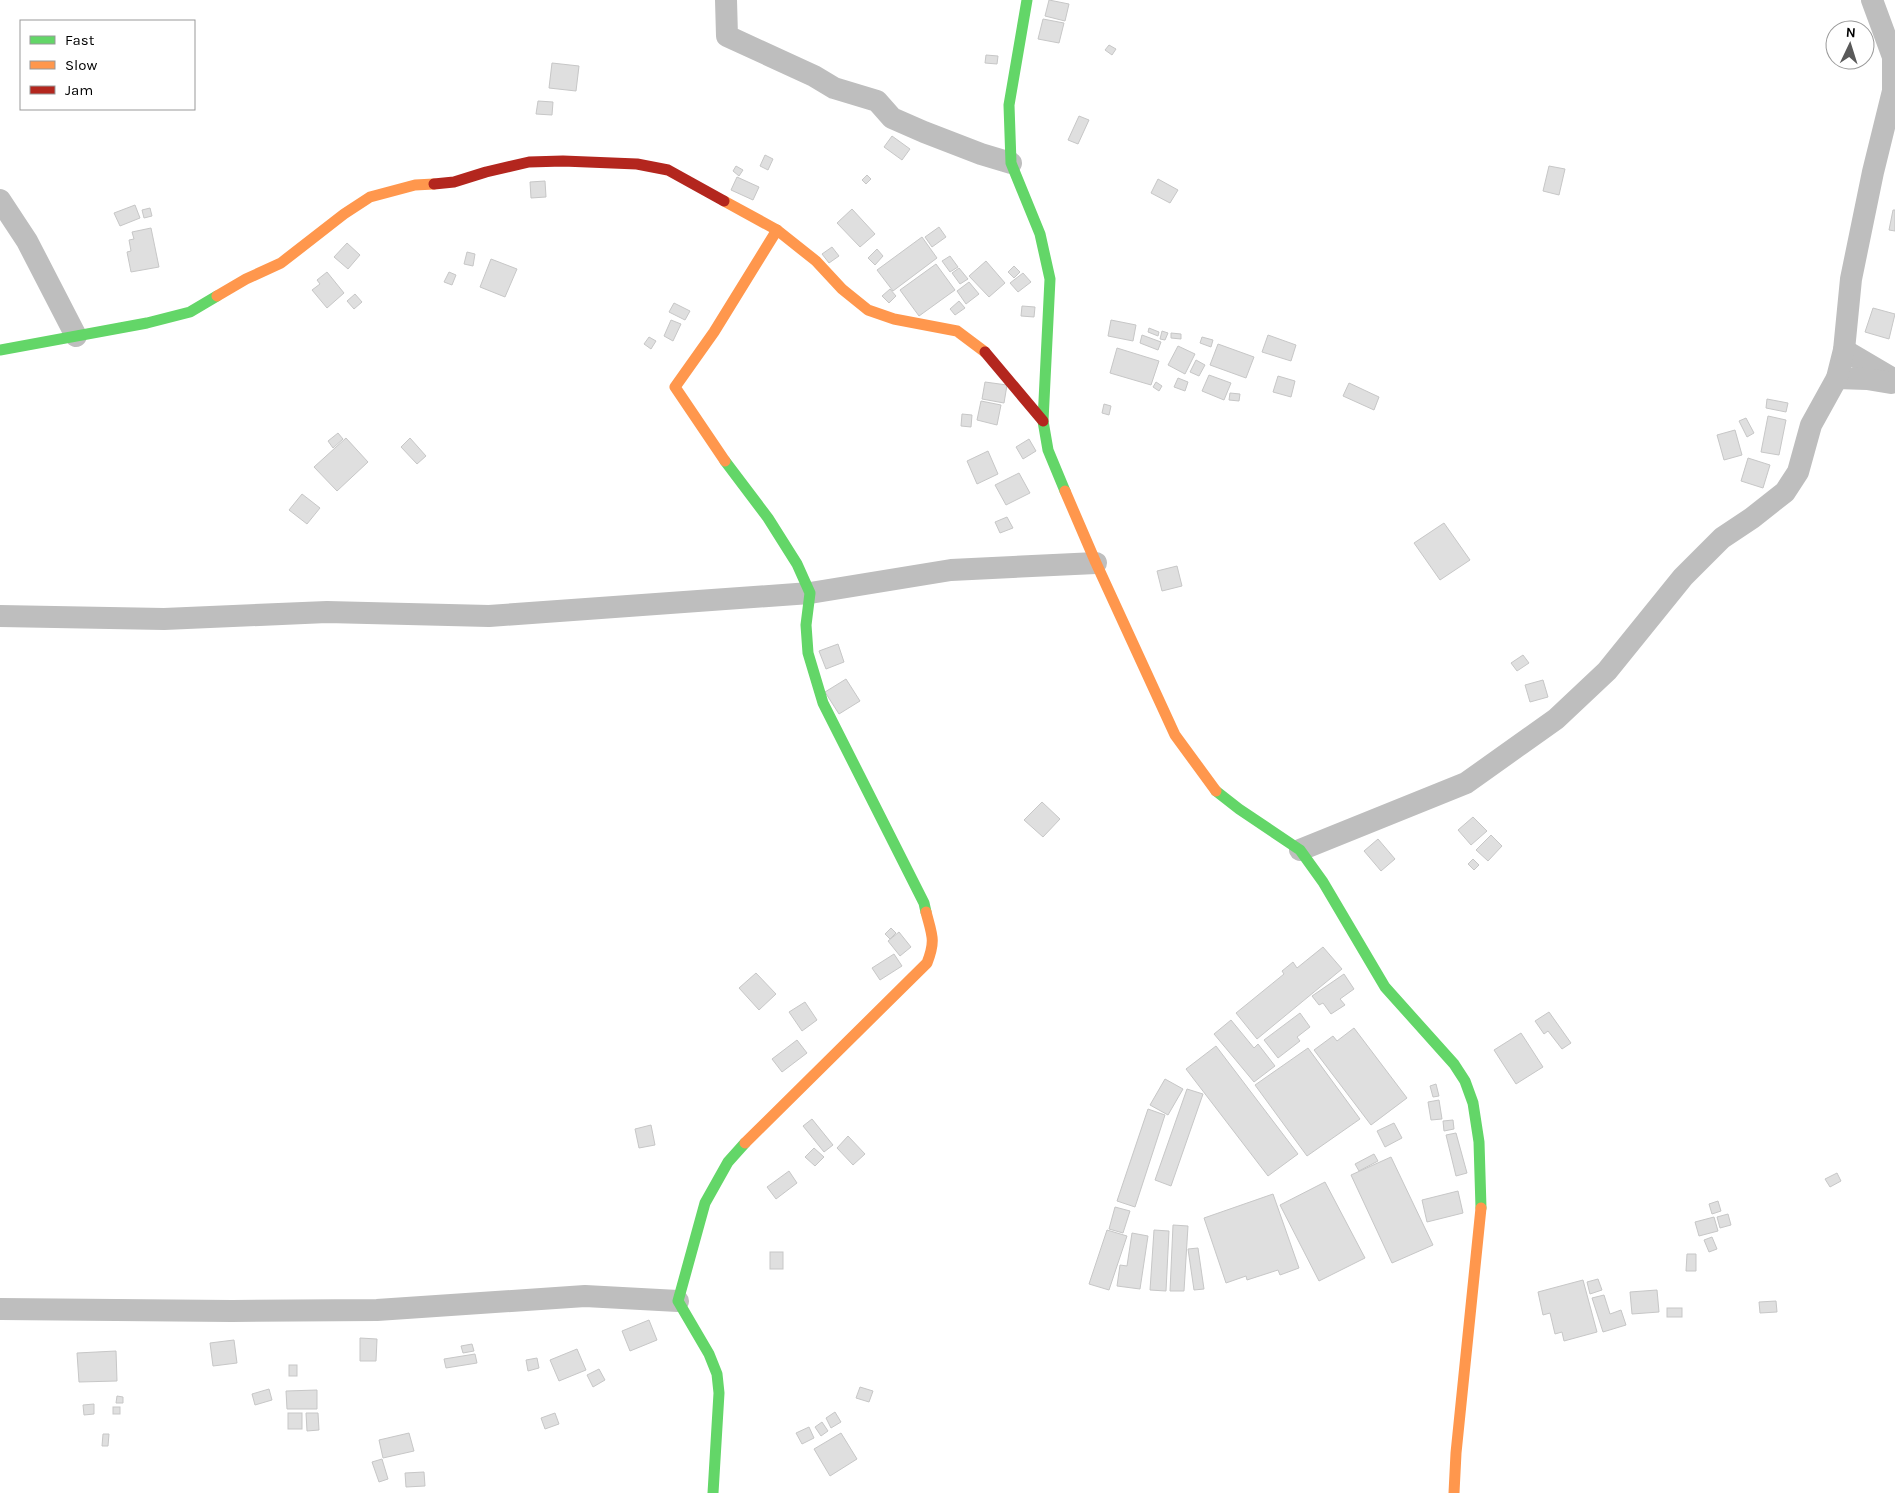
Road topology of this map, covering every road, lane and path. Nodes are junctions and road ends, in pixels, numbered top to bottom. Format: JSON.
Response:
{"nodes":[{"id":1,"x":726,"y":0,"type":"edge"},
{"id":2,"x":1027,"y":0,"type":"edge"},
{"id":3,"x":1872,"y":0,"type":"edge"},
{"id":4,"x":1894,"y":55,"type":"edge"},
{"id":5,"x":1011,"y":163,"type":"junction"},
{"id":6,"x":0,"y":200,"type":"edge"},
{"id":7,"x":777,"y":230,"type":"junction"},
{"id":8,"x":76,"y":336,"type":"junction"},
{"id":9,"x":0,"y":350,"type":"edge"},
{"id":10,"x":1844,"y":350,"type":"junction"},
{"id":11,"x":1837,"y":378,"type":"junction"},
{"id":12,"x":1895,"y":382,"type":"edge"},
{"id":13,"x":1043,"y":421,"type":"junction"},
{"id":14,"x":1096,"y":563,"type":"junction"},
{"id":15,"x":810,"y":593,"type":"junction"},
{"id":16,"x":0,"y":616,"type":"edge"},
{"id":17,"x":1300,"y":850,"type":"junction"},
{"id":18,"x":678,"y":1301,"type":"junction"},
{"id":19,"x":0,"y":1309,"type":"edge"},
{"id":20,"x":714,"y":1493,"type":"edge"},
{"id":21,"x":1454,"y":1493,"type":"edge"}],
"edges":[{"from":1,"to":5,"type":"street"},
{"from":2,"to":5,"type":"street"},
{"from":3,"to":4,"type":"street"},
{"from":4,"to":10,"type":"street"},
{"from":5,"to":13,"type":"street"},
{"from":6,"to":8,"type":"street"},
{"from":7,"to":8,"type":"street"},
{"from":7,"to":13,"type":"street"},
{"from":7,"to":15,"type":"street"},
{"from":8,"to":9,"type":"street"},
{"from":10,"to":11,"type":"street"},
{"from":10,"to":12,"type":"street"},
{"from":11,"to":12,"type":"street"},
{"from":11,"to":17,"type":"street"},
{"from":13,"to":14,"type":"street"},
{"from":14,"to":15,"type":"street"},
{"from":14,"to":17,"type":"street"},
{"from":15,"to":16,"type":"street"},
{"from":15,"to":18,"type":"street"},
{"from":17,"to":21,"type":"street"},
{"from":18,"to":19,"type":"street"},
{"from":18,"to":20,"type":"street"}]}
